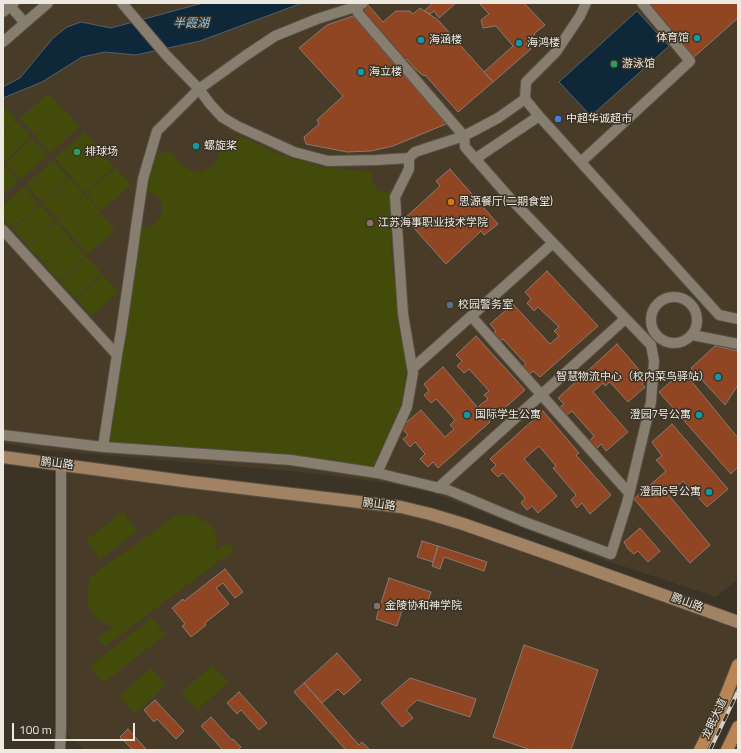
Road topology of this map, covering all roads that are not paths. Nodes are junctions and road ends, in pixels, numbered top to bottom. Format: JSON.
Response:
{"nodes":[{"id":1,"x":48,"y":3,"type":"edge"},
{"id":2,"x":122,"y":3,"type":"edge"},
{"id":3,"x":586,"y":3,"type":"edge"},
{"id":4,"x":642,"y":3,"type":"edge"},
{"id":5,"x":360,"y":5,"type":"edge"},
{"id":6,"x":9,"y":7,"type":"edge"},
{"id":7,"x":25,"y":23,"type":"junction"},
{"id":8,"x":3,"y":42,"type":"edge"},
{"id":9,"x":199,"y":89,"type":"junction"},
{"id":10,"x":525,"y":99,"type":"junction"},
{"id":11,"x":539,"y":116,"type":"junction"},
{"id":12,"x":464,"y":136,"type":"junction"},
{"id":13,"x":409,"y":158,"type":"junction"},
{"id":14,"x":475,"y":159,"type":"junction"},
{"id":15,"x":581,"y":162,"type":"junction"},
{"id":16,"x":3,"y":230,"type":"edge"},
{"id":17,"x":553,"y":243,"type":"junction"},
{"id":18,"x":702,"y":296,"type":"junction"},
{"id":19,"x":692,"y":305,"type":"junction"},
{"id":20,"x":471,"y":316,"type":"junction"},
{"id":21,"x":625,"y":319,"type":"junction"},
{"id":22,"x":738,"y":319,"type":"edge"},
{"id":23,"x":692,"y":335,"type":"junction"},
{"id":24,"x":655,"y":342,"type":"junction"},
{"id":25,"x":738,"y":344,"type":"edge"},
{"id":26,"x":117,"y":355,"type":"junction"},
{"id":27,"x":413,"y":368,"type":"junction"},
{"id":28,"x":542,"y":395,"type":"junction"},
{"id":29,"x":3,"y":435,"type":"edge"},
{"id":30,"x":104,"y":447,"type":"junction"},
{"id":31,"x":3,"y":457,"type":"edge"},
{"id":32,"x":61,"y":465,"type":"junction"},
{"id":33,"x":377,"y":473,"type":"junction"},
{"id":34,"x":438,"y":488,"type":"junction"},
{"id":35,"x":629,"y":493,"type":"junction"},
{"id":36,"x":738,"y":622,"type":"edge"},
{"id":37,"x":738,"y":665,"type":"edge"},
{"id":38,"x":738,"y":727,"type":"edge"},
{"id":39,"x":60,"y":750,"type":"edge"},
{"id":40,"x":700,"y":750,"type":"edge"},
{"id":41,"x":727,"y":750,"type":"edge"}],
"edges":[{"from":1,"to":7,"type":"street"},
{"from":2,"to":9,"type":"street"},
{"from":3,"to":10,"type":"street"},
{"from":4,"to":15,"type":"street"},
{"from":5,"to":9,"type":"street"},
{"from":5,"to":12,"type":"street"},
{"from":6,"to":7,"type":"street"},
{"from":7,"to":8,"type":"street"},
{"from":9,"to":13,"type":"street"},
{"from":9,"to":26,"type":"street"},
{"from":10,"to":11,"type":"street"},
{"from":10,"to":12,"type":"street"},
{"from":11,"to":14,"type":"street"},
{"from":11,"to":15,"type":"street"},
{"from":12,"to":13,"type":"street"},
{"from":12,"to":14,"type":"street"},
{"from":13,"to":27,"type":"street"},
{"from":14,"to":17,"type":"street"},
{"from":15,"to":18,"type":"street"},
{"from":16,"to":26,"type":"street"},
{"from":17,"to":20,"type":"street"},
{"from":17,"to":21,"type":"street"},
{"from":18,"to":19,"type":"street"},
{"from":18,"to":22,"type":"street"},
{"from":19,"to":23,"type":"street"},
{"from":19,"to":24,"type":"street"},
{"from":20,"to":27,"type":"street"},
{"from":20,"to":28,"type":"street"},
{"from":21,"to":24,"type":"street"},
{"from":21,"to":28,"type":"street"},
{"from":23,"to":24,"type":"street"},
{"from":23,"to":25,"type":"street"},
{"from":24,"to":35,"type":"street"},
{"from":26,"to":30,"type":"street"},
{"from":27,"to":33,"type":"street"},
{"from":28,"to":34,"type":"street"},
{"from":28,"to":35,"type":"street"},
{"from":29,"to":30,"type":"street"},
{"from":30,"to":33,"type":"street"},
{"from":31,"to":32,"type":"street","name":"鹏山路"},
{"from":32,"to":36,"type":"street","name":"鹏山路"},
{"from":32,"to":39,"type":"street"},
{"from":33,"to":34,"type":"street"},
{"from":34,"to":35,"type":"street"},
{"from":37,"to":40,"type":"main road","name":"龙眠大道"},
{"from":38,"to":41,"type":"main road"}]}
